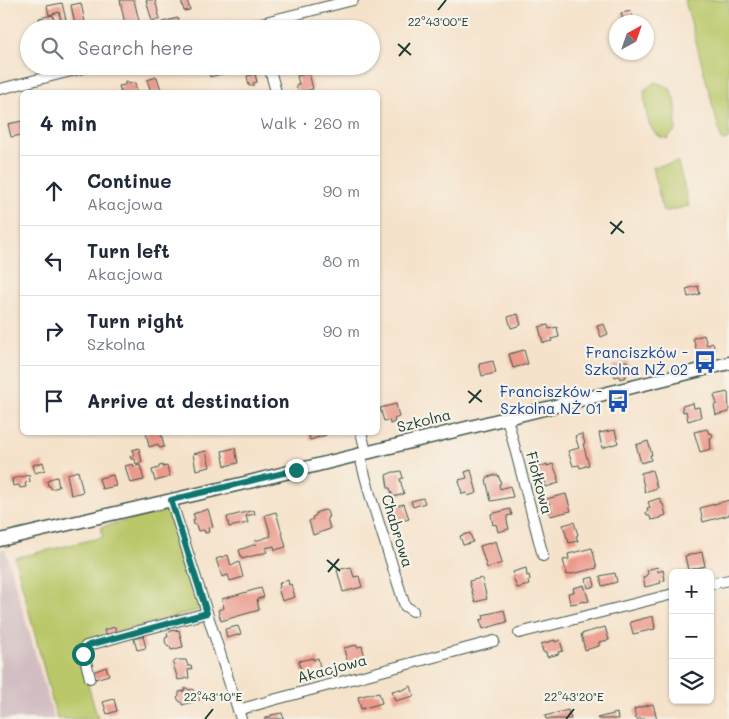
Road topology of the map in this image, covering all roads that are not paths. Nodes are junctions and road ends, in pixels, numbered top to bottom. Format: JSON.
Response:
{"nodes":[{"id":1,"x":353,"y":0,"type":"edge"},
{"id":2,"x":281,"y":20,"type":"edge"},
{"id":3,"x":55,"y":75,"type":"edge"},
{"id":4,"x":271,"y":75,"type":"edge"},
{"id":5,"x":0,"y":89,"type":"edge"},
{"id":6,"x":275,"y":90,"type":"edge"},
{"id":7,"x":729,"y":363,"type":"edge"},
{"id":8,"x":506,"y":418,"type":"junction"},
{"id":9,"x":361,"y":435,"type":"edge"},
{"id":10,"x":362,"y":454,"type":"junction"},
{"id":11,"x":171,"y":500,"type":"junction"},
{"id":12,"x":5,"y":539,"type":"edge"},
{"id":13,"x":543,"y":556,"type":"dead end"},
{"id":14,"x":729,"y":580,"type":"edge"},
{"id":15,"x":714,"y":583,"type":"edge"},
{"id":16,"x":669,"y":595,"type":"edge"},
{"id":17,"x":413,"y":610,"type":"dead end"},
{"id":18,"x":207,"y":613,"type":"junction"},
{"id":19,"x":519,"y":634,"type":"dead end"},
{"id":20,"x":494,"y":641,"type":"dead end"},
{"id":21,"x":90,"y":678,"type":"dead end"},
{"id":22,"x":240,"y":714,"type":"edge"}],
"edges":[{"from":1,"to":2,"type":"street"},
{"from":3,"to":5,"type":"street"},
{"from":4,"to":6,"type":"street"},
{"from":7,"to":8,"type":"street","name":"Szkolna"},
{"from":8,"to":10,"type":"street","name":"Szkolna"},
{"from":8,"to":13,"type":"street","name":"Fiołkowa"},
{"from":9,"to":10,"type":"street","name":"Chabrowa"},
{"from":10,"to":11,"type":"street","name":"Szkolna"},
{"from":10,"to":17,"type":"street","name":"Chabrowa"},
{"from":11,"to":12,"type":"street","name":"Szkolna"},
{"from":11,"to":18,"type":"street","name":"Akacjowa"},
{"from":14,"to":15,"type":"street"},
{"from":16,"to":19,"type":"street"},
{"from":18,"to":21,"type":"street"},
{"from":18,"to":22,"type":"street","name":"Akacjowa"},
{"from":20,"to":22,"type":"street","name":"Akacjowa"}]}
